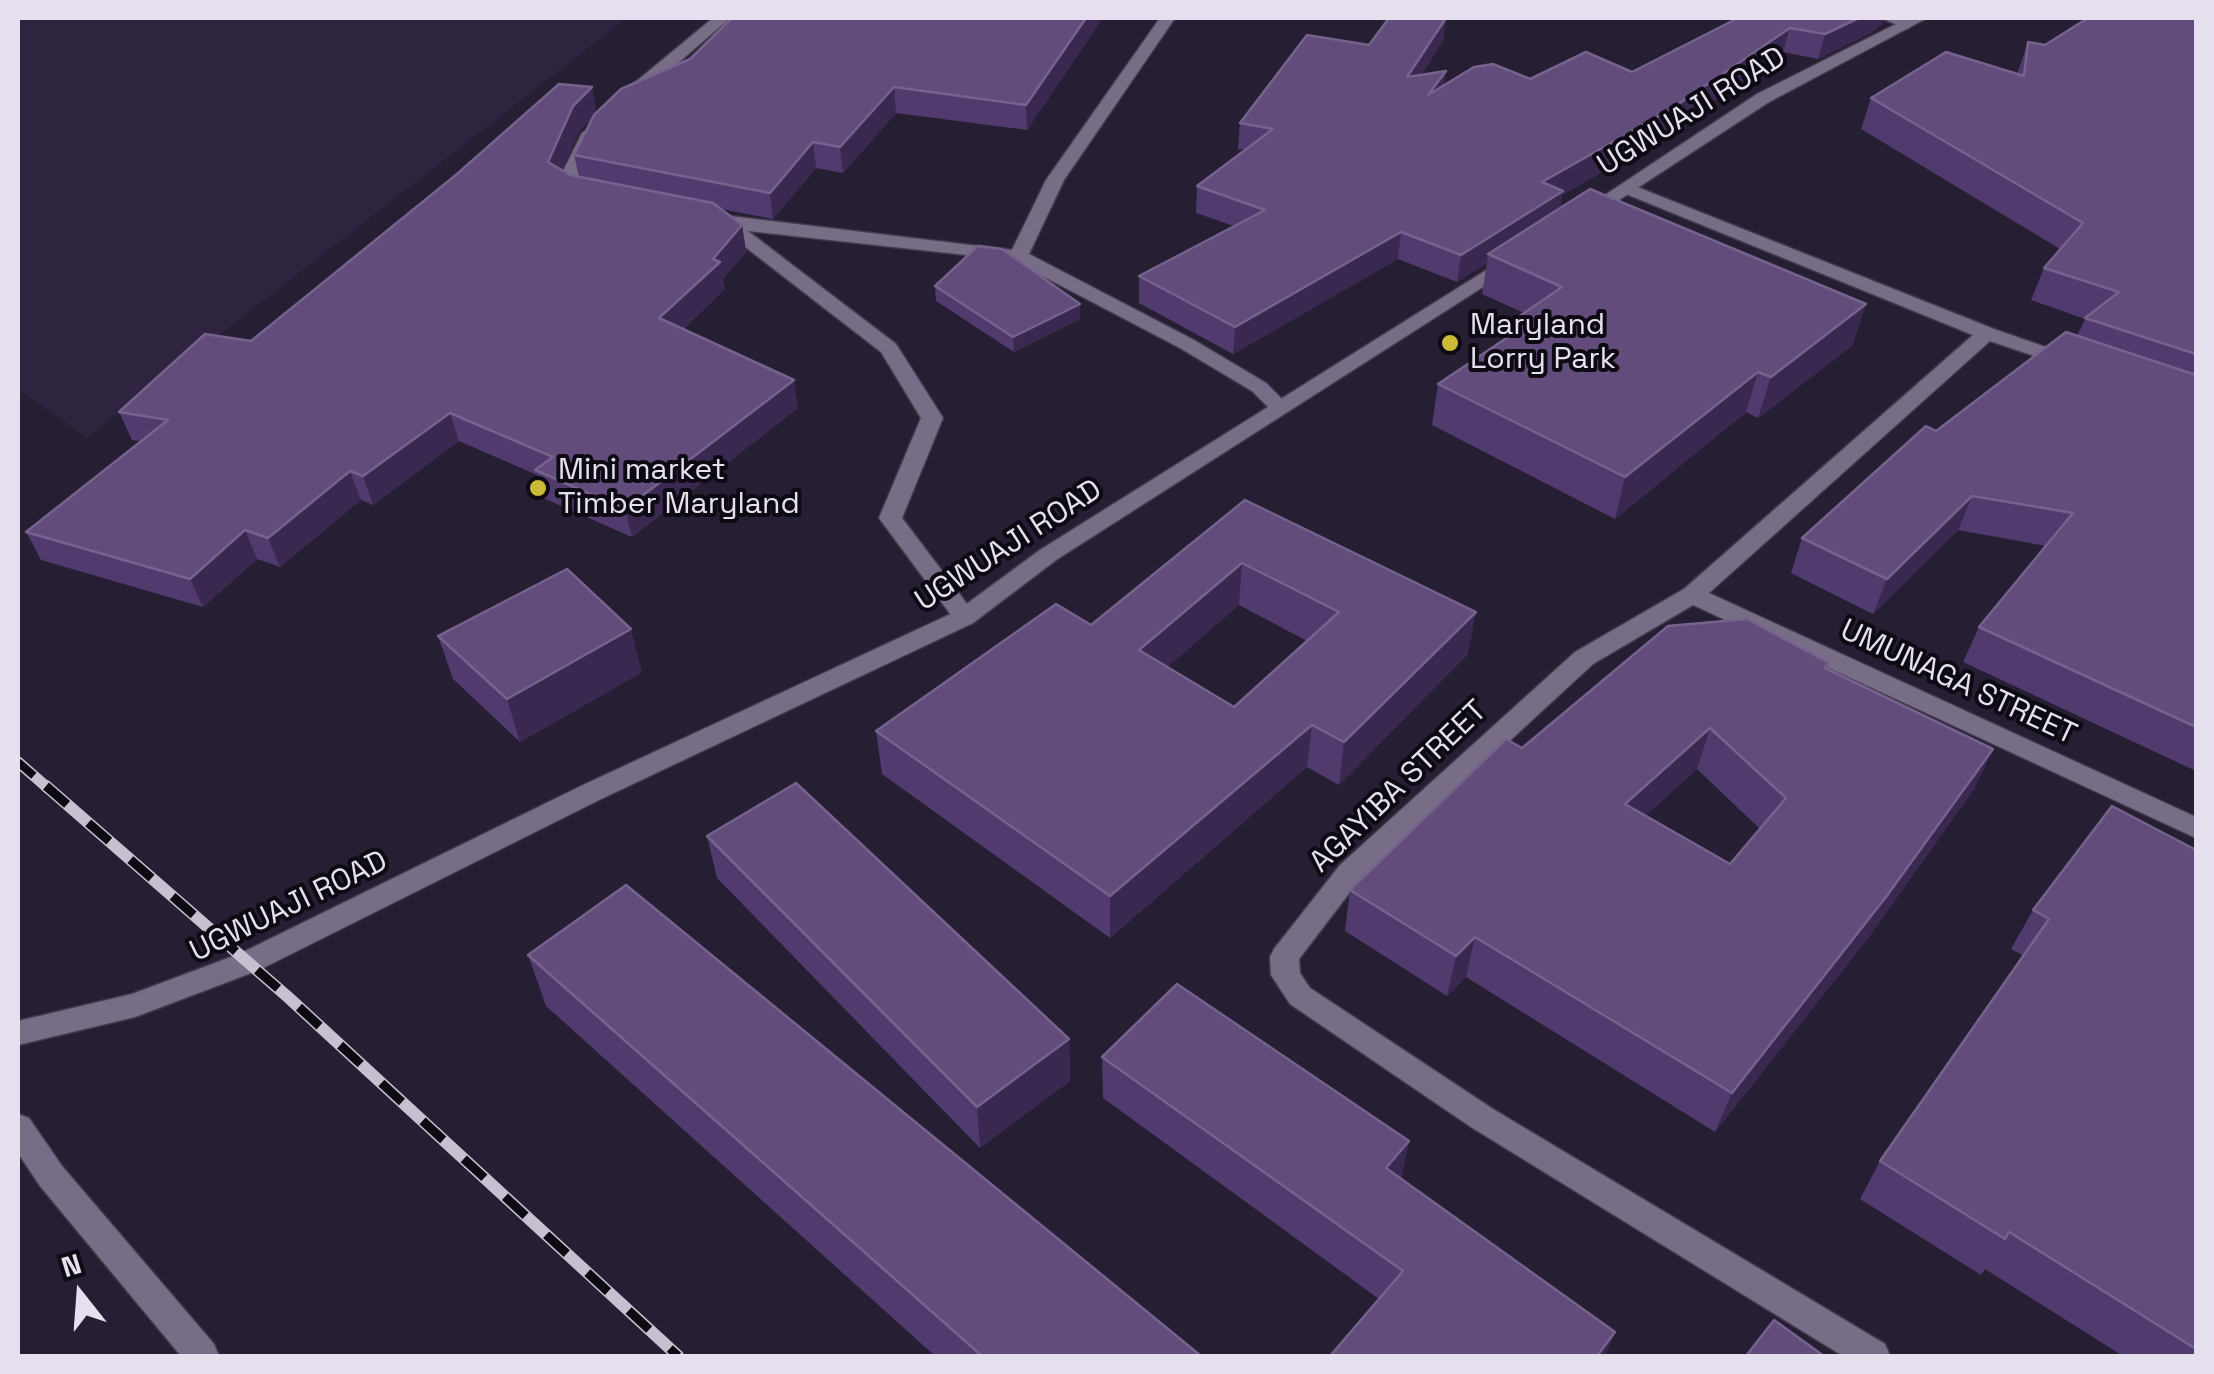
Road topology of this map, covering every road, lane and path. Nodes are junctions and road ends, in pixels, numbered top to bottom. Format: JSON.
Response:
{"nodes":[{"id":1,"x":722,"y":18,"type":"edge"},
{"id":2,"x":1167,"y":18,"type":"edge"},
{"id":3,"x":1905,"y":20,"type":"edge"},
{"id":4,"x":1627,"y":188,"type":"junction"},
{"id":5,"x":601,"y":198,"type":"edge"},
{"id":6,"x":689,"y":216,"type":"edge"},
{"id":7,"x":724,"y":222,"type":"junction"},
{"id":8,"x":1560,"y":230,"type":"edge"},
{"id":9,"x":1528,"y":250,"type":"edge"},
{"id":10,"x":1019,"y":256,"type":"junction"},
{"id":11,"x":1987,"y":333,"type":"junction"},
{"id":12,"x":2092,"y":369,"type":"edge"},
{"id":13,"x":1279,"y":407,"type":"junction"},
{"id":14,"x":1692,"y":595,"type":"junction"},
{"id":15,"x":964,"y":617,"type":"junction"},
{"id":16,"x":2196,"y":828,"type":"edge"},
{"id":17,"x":18,"y":1033,"type":"edge"},
{"id":18,"x":18,"y":1128,"type":"edge"},
{"id":19,"x":202,"y":1356,"type":"edge"},
{"id":20,"x":1873,"y":1356,"type":"edge"}],
"edges":[{"from":1,"to":5,"type":"street"},
{"from":2,"to":10,"type":"street"},
{"from":3,"to":4,"type":"street","name":"UGWUAJI ROAD"},
{"from":4,"to":8,"type":"street","name":"UGWUAJI ROAD"},
{"from":4,"to":11,"type":"street"},
{"from":6,"to":7,"type":"street"},
{"from":7,"to":10,"type":"street"},
{"from":7,"to":15,"type":"street"},
{"from":9,"to":13,"type":"street","name":"UGWUAJI ROAD"},
{"from":10,"to":13,"type":"street"},
{"from":11,"to":12,"type":"street"},
{"from":11,"to":14,"type":"street","name":"AGAYIBA STREET"},
{"from":13,"to":15,"type":"street","name":"UGWUAJI ROAD"},
{"from":14,"to":16,"type":"street","name":"UMUNAGA STREET"},
{"from":14,"to":20,"type":"street","name":"AGAYIBA STREET"},
{"from":15,"to":17,"type":"street","name":"UGWUAJI ROAD"},
{"from":18,"to":19,"type":"street"}]}
